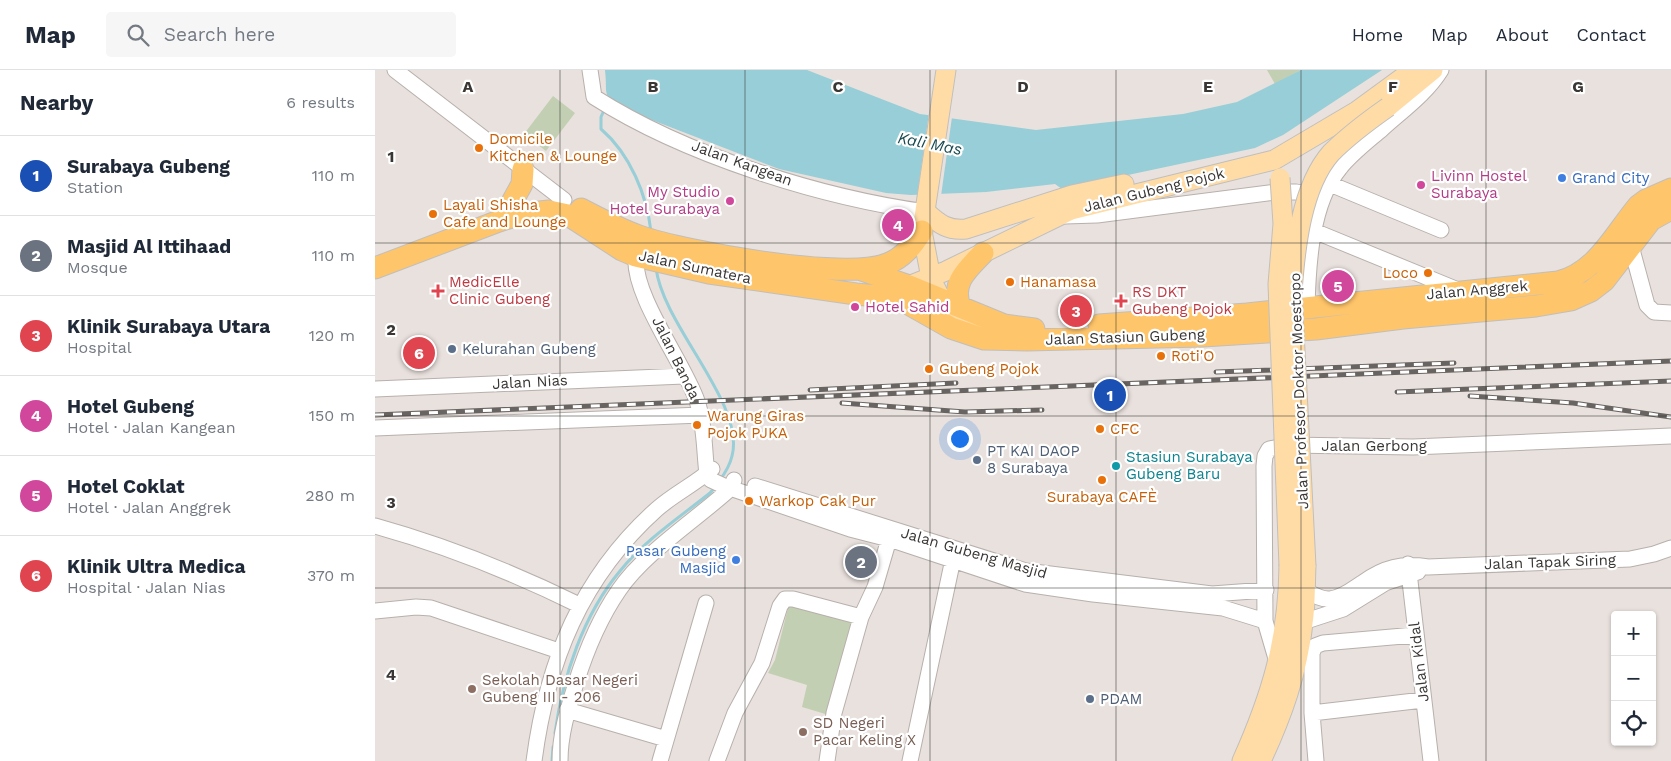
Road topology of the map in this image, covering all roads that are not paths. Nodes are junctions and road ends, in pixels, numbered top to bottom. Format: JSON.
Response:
{"nodes":[{"id":1,"x":395,"y":70,"type":"edge"},
{"id":2,"x":590,"y":70,"type":"edge"},
{"id":3,"x":946,"y":70,"type":"edge"},
{"id":4,"x":1395,"y":70,"type":"edge"},
{"id":5,"x":1413,"y":70,"type":"edge"},
{"id":6,"x":1433,"y":70,"type":"edge"},
{"id":7,"x":1441,"y":70,"type":"edge"},
{"id":8,"x":523,"y":169,"type":"junction"},
{"id":9,"x":1277,"y":169,"type":"junction"},
{"id":10,"x":1671,"y":189,"type":"edge"},
{"id":11,"x":1327,"y":191,"type":"junction"},
{"id":12,"x":564,"y":200,"type":"junction"},
{"id":13,"x":511,"y":204,"type":"junction"},
{"id":14,"x":1671,"y":209,"type":"edge"},
{"id":15,"x":925,"y":213,"type":"junction"},
{"id":16,"x":1004,"y":216,"type":"junction"},
{"id":17,"x":1056,"y":216,"type":"junction"},
{"id":18,"x":1441,"y":230,"type":"dead end"},
{"id":19,"x":1314,"y":231,"type":"junction"},
{"id":20,"x":1631,"y":246,"type":"junction"},
{"id":21,"x":649,"y":251,"type":"junction"},
{"id":22,"x":375,"y":253,"type":"edge"},
{"id":23,"x":983,"y":253,"type":"junction"},
{"id":24,"x":375,"y":268,"type":"edge"},
{"id":25,"x":862,"y":270,"type":"junction"},
{"id":26,"x":931,"y":278,"type":"junction"},
{"id":27,"x":909,"y":286,"type":"junction"},
{"id":28,"x":1460,"y":291,"type":"junction"},
{"id":29,"x":886,"y":295,"type":"junction"},
{"id":30,"x":1495,"y":299,"type":"junction"},
{"id":31,"x":951,"y":303,"type":"junction"},
{"id":32,"x":1307,"y":308,"type":"junction"},
{"id":33,"x":1671,"y":313,"type":"edge"},
{"id":34,"x":1247,"y":324,"type":"junction"},
{"id":35,"x":1003,"y":340,"type":"junction"},
{"id":36,"x":684,"y":376,"type":"junction"},
{"id":37,"x":375,"y":389,"type":"edge"},
{"id":38,"x":701,"y":415,"type":"junction"},
{"id":39,"x":375,"y":428,"type":"edge"},
{"id":40,"x":1671,"y":436,"type":"edge"},
{"id":41,"x":720,"y":477,"type":"junction"},
{"id":42,"x":852,"y":523,"type":"junction"},
{"id":43,"x":375,"y":526,"type":"edge"},
{"id":44,"x":889,"y":539,"type":"junction"},
{"id":45,"x":1671,"y":548,"type":"edge"},
{"id":46,"x":953,"y":559,"type":"junction"},
{"id":47,"x":1297,"y":566,"type":"junction"},
{"id":48,"x":1409,"y":570,"type":"junction"},
{"id":49,"x":1266,"y":590,"type":"junction"},
{"id":50,"x":1305,"y":590,"type":"junction"},
{"id":51,"x":1154,"y":594,"type":"junction"},
{"id":52,"x":707,"y":603,"type":"dead end"},
{"id":53,"x":579,"y":605,"type":"junction"},
{"id":54,"x":375,"y":611,"type":"edge"},
{"id":55,"x":861,"y":617,"type":"junction"},
{"id":56,"x":1265,"y":621,"type":"junction"},
{"id":57,"x":1303,"y":622,"type":"junction"},
{"id":58,"x":1415,"y":635,"type":"junction"},
{"id":59,"x":559,"y":652,"type":"junction"},
{"id":60,"x":1277,"y":666,"type":"junction"},
{"id":61,"x":1423,"y":700,"type":"junction"},
{"id":62,"x":567,"y":710,"type":"junction"},
{"id":63,"x":1311,"y":713,"type":"junction"},
{"id":64,"x":666,"y":739,"type":"junction"},
{"id":65,"x":534,"y":761,"type":"edge"},
{"id":66,"x":560,"y":761,"type":"edge"},
{"id":67,"x":661,"y":761,"type":"edge"},
{"id":68,"x":717,"y":761,"type":"edge"},
{"id":69,"x":827,"y":761,"type":"edge"},
{"id":70,"x":911,"y":761,"type":"edge"},
{"id":71,"x":1242,"y":761,"type":"edge"},
{"id":72,"x":1261,"y":761,"type":"edge"},
{"id":73,"x":1316,"y":761,"type":"edge"},
{"id":74,"x":1431,"y":761,"type":"edge"}],
"edges":[{"from":1,"to":8,"type":"street","name":"Jalan Sumatera"},
{"from":2,"to":15,"type":"street","name":"Jalan Kangean"},
{"from":3,"to":15,"type":"main road","name":"Jalan Stasiun Gubeng"},
{"from":4,"to":16,"type":"main road","name":"Jalan Gubeng Pojok"},
{"from":5,"to":9,"type":"main road","name":"Jalan Gubeng Pojok"},
{"from":6,"to":47,"type":"main road","name":"Jalan Profesor Doktor Moestopo","bridge":true},
{"from":7,"to":11,"type":"street"},
{"from":8,"to":12,"type":"street","name":"Jalan Sumatera"},
{"from":8,"to":13,"type":"highway"},
{"from":9,"to":17,"type":"main road","name":"Jalan Gubeng Pojok"},
{"from":9,"to":47,"type":"main road","name":"Jalan Profesor Doktor Moestopo","bridge":true},
{"from":10,"to":30,"type":"highway","name":"Jalan Anggrek"},
{"from":11,"to":17,"type":"street"},
{"from":11,"to":18,"type":"street"},
{"from":11,"to":19,"type":"street"},
{"from":12,"to":13,"type":"highway","name":"Jalan Sumatera"},
{"from":12,"to":21,"type":"highway","name":"Jalan Sumatera"},
{"from":13,"to":22,"type":"highway","name":"Jalan Sumatera"},
{"from":14,"to":20,"type":"highway","name":"Jalan Anggrek"},
{"from":15,"to":16,"type":"main road","name":"Jalan Gubeng Pojok"},
{"from":15,"to":25,"type":"highway"},
{"from":15,"to":26,"type":"main road","name":"Jalan Stasiun Gubeng"},
{"from":16,"to":17,"type":"main road"},
{"from":17,"to":23,"type":"main road","name":"Jalan Gubeng Pojok"},
{"from":19,"to":28,"type":"street"},
{"from":19,"to":32,"type":"street"},
{"from":20,"to":30,"type":"highway","name":"Jalan Anggrek"},
{"from":20,"to":33,"type":"street"},
{"from":21,"to":24,"type":"highway","name":"Jalan Sumatera"},
{"from":21,"to":25,"type":"highway","name":"Jalan Sumatera"},
{"from":21,"to":29,"type":"highway","name":"Jalan Sumatera"},
{"from":21,"to":36,"type":"street","name":"Jalan Banda"},
{"from":23,"to":26,"type":"main road","name":"Jalan Gubeng Pojok"},
{"from":23,"to":31,"type":"highway"},
{"from":25,"to":27,"type":"highway","name":"Jalan Stasiun Gubeng"},
{"from":26,"to":27,"type":"main road","name":"Jalan Gubeng Pojok"},
{"from":26,"to":31,"type":"main road","name":"Jalan Stasiun Gubeng"},
{"from":27,"to":29,"type":"main road","name":"Jalan Gubeng Pojok"},
{"from":27,"to":31,"type":"highway","name":"Jalan Stasiun Gubeng"},
{"from":28,"to":30,"type":"highway","name":"Jalan Anggrek"},
{"from":28,"to":32,"type":"highway","name":"Jalan Anggrek"},
{"from":29,"to":35,"type":"highway","name":"Jalan Stasiun Gubeng"},
{"from":30,"to":34,"type":"highway","name":"Jalan Anggrek"},
{"from":31,"to":34,"type":"highway","name":"Jalan Stasiun Gubeng"},
{"from":31,"to":35,"type":"main road","name":"Jalan Stasiun Gubeng"},
{"from":32,"to":34,"type":"highway","name":"Jalan Anggrek"},
{"from":34,"to":35,"type":"highway","name":"Jalan Stasiun Gubeng"},
{"from":36,"to":37,"type":"street","name":"Jalan Nias"},
{"from":36,"to":38,"type":"street","name":"Jalan Banda"},
{"from":38,"to":39,"type":"street"},
{"from":38,"to":41,"type":"street","name":"Jalan Banda"},
{"from":40,"to":49,"type":"street","name":"Jalan Gerbong"},
{"from":41,"to":42,"type":"street","name":"Jalan Gubeng Masjid"},
{"from":41,"to":53,"type":"street"},
{"from":41,"to":62,"type":"street"},
{"from":42,"to":44,"type":"street","name":"Jalan Gubeng Masjid"},
{"from":42,"to":51,"type":"street","name":"Jalan Gubeng Masjid"},
{"from":43,"to":53,"type":"street"},
{"from":44,"to":46,"type":"street","name":"Jalan Gubeng Masjid"},
{"from":44,"to":55,"type":"street"},
{"from":45,"to":48,"type":"street","name":"Jalan Tapak Siring"},
{"from":46,"to":51,"type":"street","name":"Jalan Gubeng Masjid"},
{"from":46,"to":70,"type":"street"},
{"from":47,"to":50,"type":"main road","name":"Jalan Profesor Doktor Moestopo"},
{"from":47,"to":60,"type":"main road","name":"Jalan Profesor Doktor Moestopo"},
{"from":48,"to":50,"type":"street","name":"Jalan Tapak Siring"},
{"from":48,"to":57,"type":"street","name":"Jalan Tapak Siring"},
{"from":48,"to":58,"type":"street","name":"Jalan Kidal"},
{"from":49,"to":51,"type":"street","name":"Jalan Gubeng Masjid"},
{"from":49,"to":56,"type":"street","name":"Jalan Gerbong"},
{"from":50,"to":57,"type":"main road","name":"Jalan Profesor Doktor Moestopo"},
{"from":51,"to":56,"type":"street","name":"Jalan Gubeng Masjid"},
{"from":52,"to":64,"type":"street"},
{"from":53,"to":59,"type":"street"},
{"from":54,"to":59,"type":"street"},
{"from":55,"to":68,"type":"street"},
{"from":55,"to":69,"type":"street"},
{"from":56,"to":60,"type":"street","name":"Jalan Gerbong"},
{"from":57,"to":72,"type":"main road","name":"Jalan Profesor Doktor Moestopo"},
{"from":58,"to":61,"type":"street","name":"Jalan Kidal"},
{"from":58,"to":63,"type":"street"},
{"from":59,"to":65,"type":"street"},
{"from":60,"to":71,"type":"main road","name":"Jalan Profesor Doktor Moestopo"},
{"from":61,"to":63,"type":"street"},
{"from":61,"to":74,"type":"street","name":"Jalan Kidal"},
{"from":62,"to":64,"type":"street"},
{"from":62,"to":66,"type":"street"},
{"from":63,"to":73,"type":"street"},
{"from":64,"to":67,"type":"street"}]}
